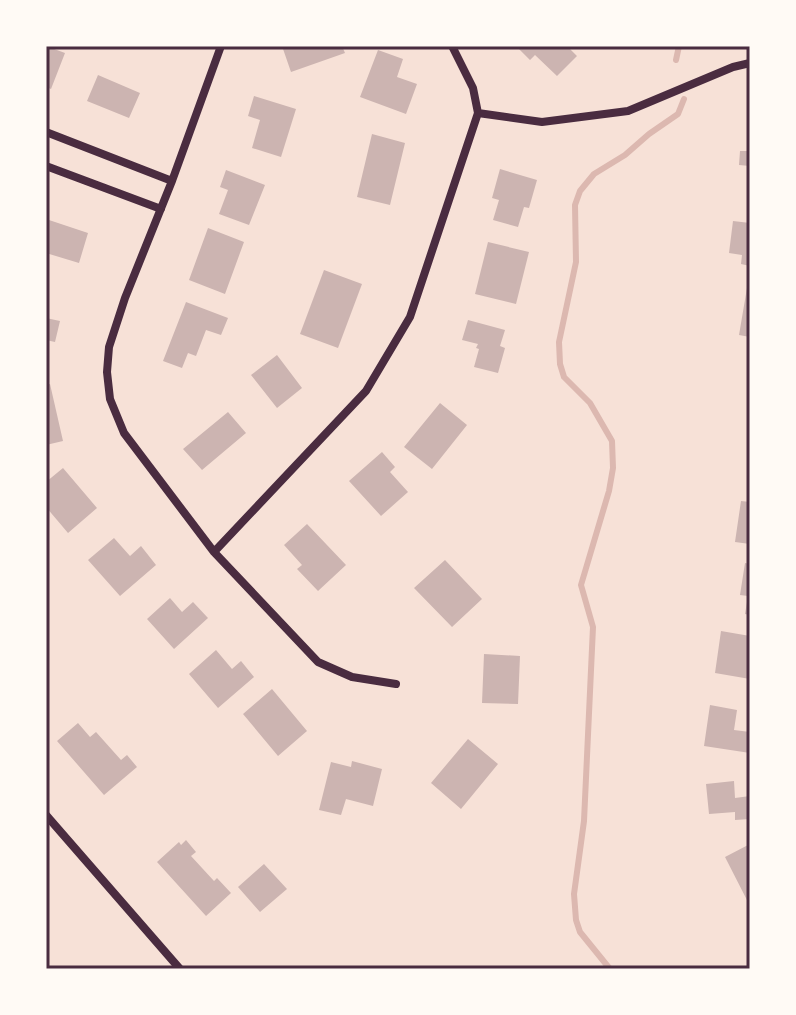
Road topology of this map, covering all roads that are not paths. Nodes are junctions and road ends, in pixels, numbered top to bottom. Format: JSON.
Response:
{"nodes":[{"id":1,"x":221,"y":46,"type":"edge"},
{"id":2,"x":452,"y":46,"type":"edge"},
{"id":3,"x":750,"y":63,"type":"edge"},
{"id":4,"x":478,"y":113,"type":"junction"},
{"id":5,"x":46,"y":132,"type":"edge"},
{"id":6,"x":46,"y":166,"type":"edge"},
{"id":7,"x":172,"y":181,"type":"junction"},
{"id":8,"x":161,"y":209,"type":"junction"},
{"id":9,"x":214,"y":552,"type":"junction"},
{"id":10,"x":396,"y":684,"type":"dead end"},
{"id":11,"x":46,"y":815,"type":"edge"},
{"id":12,"x":180,"y":969,"type":"edge"}],
"edges":[{"from":1,"to":7,"type":"street"},
{"from":2,"to":4,"type":"street"},
{"from":3,"to":4,"type":"street"},
{"from":4,"to":9,"type":"street"},
{"from":5,"to":7,"type":"street"},
{"from":6,"to":8,"type":"street"},
{"from":7,"to":8,"type":"street"},
{"from":8,"to":9,"type":"street"},
{"from":9,"to":10,"type":"street"},
{"from":11,"to":12,"type":"street"}]}
